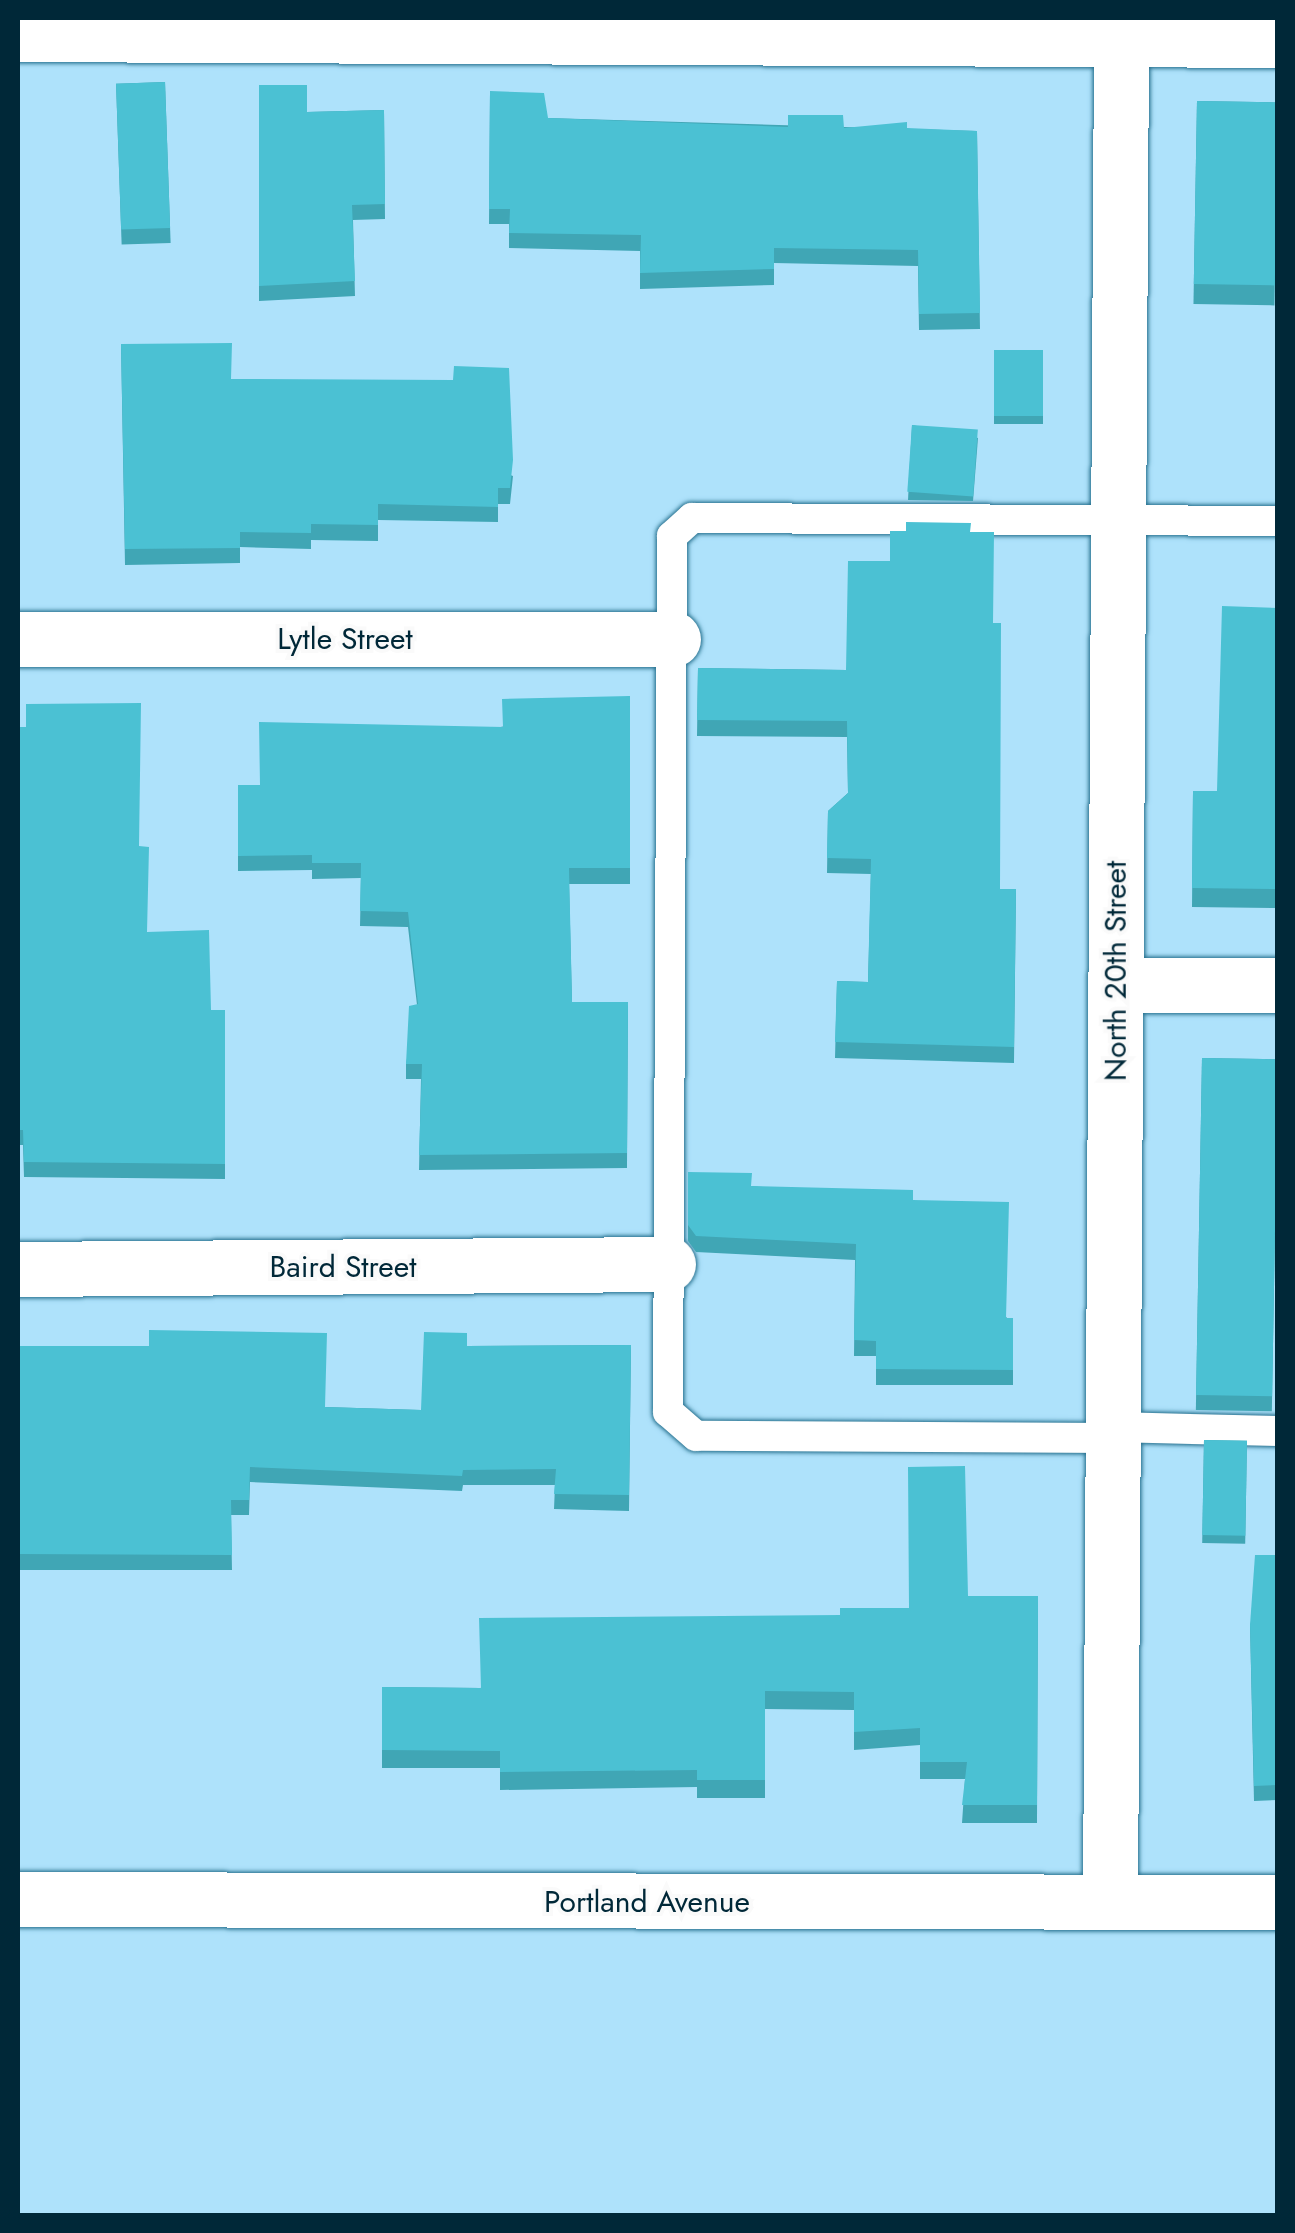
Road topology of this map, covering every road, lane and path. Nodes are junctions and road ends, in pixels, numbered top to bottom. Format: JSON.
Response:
{"nodes":[{"id":1,"x":998,"y":28,"type":"edge"},
{"id":2,"x":18,"y":34,"type":"edge"},
{"id":3,"x":1278,"y":40,"type":"edge"},
{"id":4,"x":1120,"y":41,"type":"junction"},
{"id":5,"x":1118,"y":518,"type":"junction"},
{"id":6,"x":1278,"y":520,"type":"edge"},
{"id":7,"x":18,"y":639,"type":"edge"},
{"id":8,"x":673,"y":640,"type":"junction"},
{"id":9,"x":1116,"y":985,"type":"junction"},
{"id":10,"x":1278,"y":985,"type":"edge"},
{"id":11,"x":668,"y":1264,"type":"junction"},
{"id":12,"x":18,"y":1269,"type":"edge"},
{"id":13,"x":1278,"y":1431,"type":"edge"},
{"id":14,"x":1113,"y":1433,"type":"junction"},
{"id":15,"x":18,"y":1899,"type":"edge"},
{"id":16,"x":1110,"y":1901,"type":"junction"},
{"id":17,"x":1278,"y":1902,"type":"edge"}],
"edges":[{"from":1,"to":2,"type":"street"},
{"from":1,"to":4,"type":"street"},
{"from":3,"to":4,"type":"street"},
{"from":4,"to":5,"type":"street","name":"North 20th Street"},
{"from":5,"to":6,"type":"lane"},
{"from":5,"to":8,"type":"lane"},
{"from":5,"to":9,"type":"street","name":"North 20th Street"},
{"from":7,"to":8,"type":"street","name":"Lytle Street"},
{"from":8,"to":11,"type":"lane"},
{"from":9,"to":10,"type":"street"},
{"from":9,"to":14,"type":"street","name":"North 20th Street"},
{"from":11,"to":12,"type":"street","name":"Baird Street"},
{"from":11,"to":14,"type":"lane"},
{"from":13,"to":14,"type":"lane"},
{"from":14,"to":16,"type":"street","name":"North 20th Street"},
{"from":15,"to":16,"type":"street","name":"Portland Avenue"},
{"from":16,"to":17,"type":"street","name":"Portland Avenue"}]}
